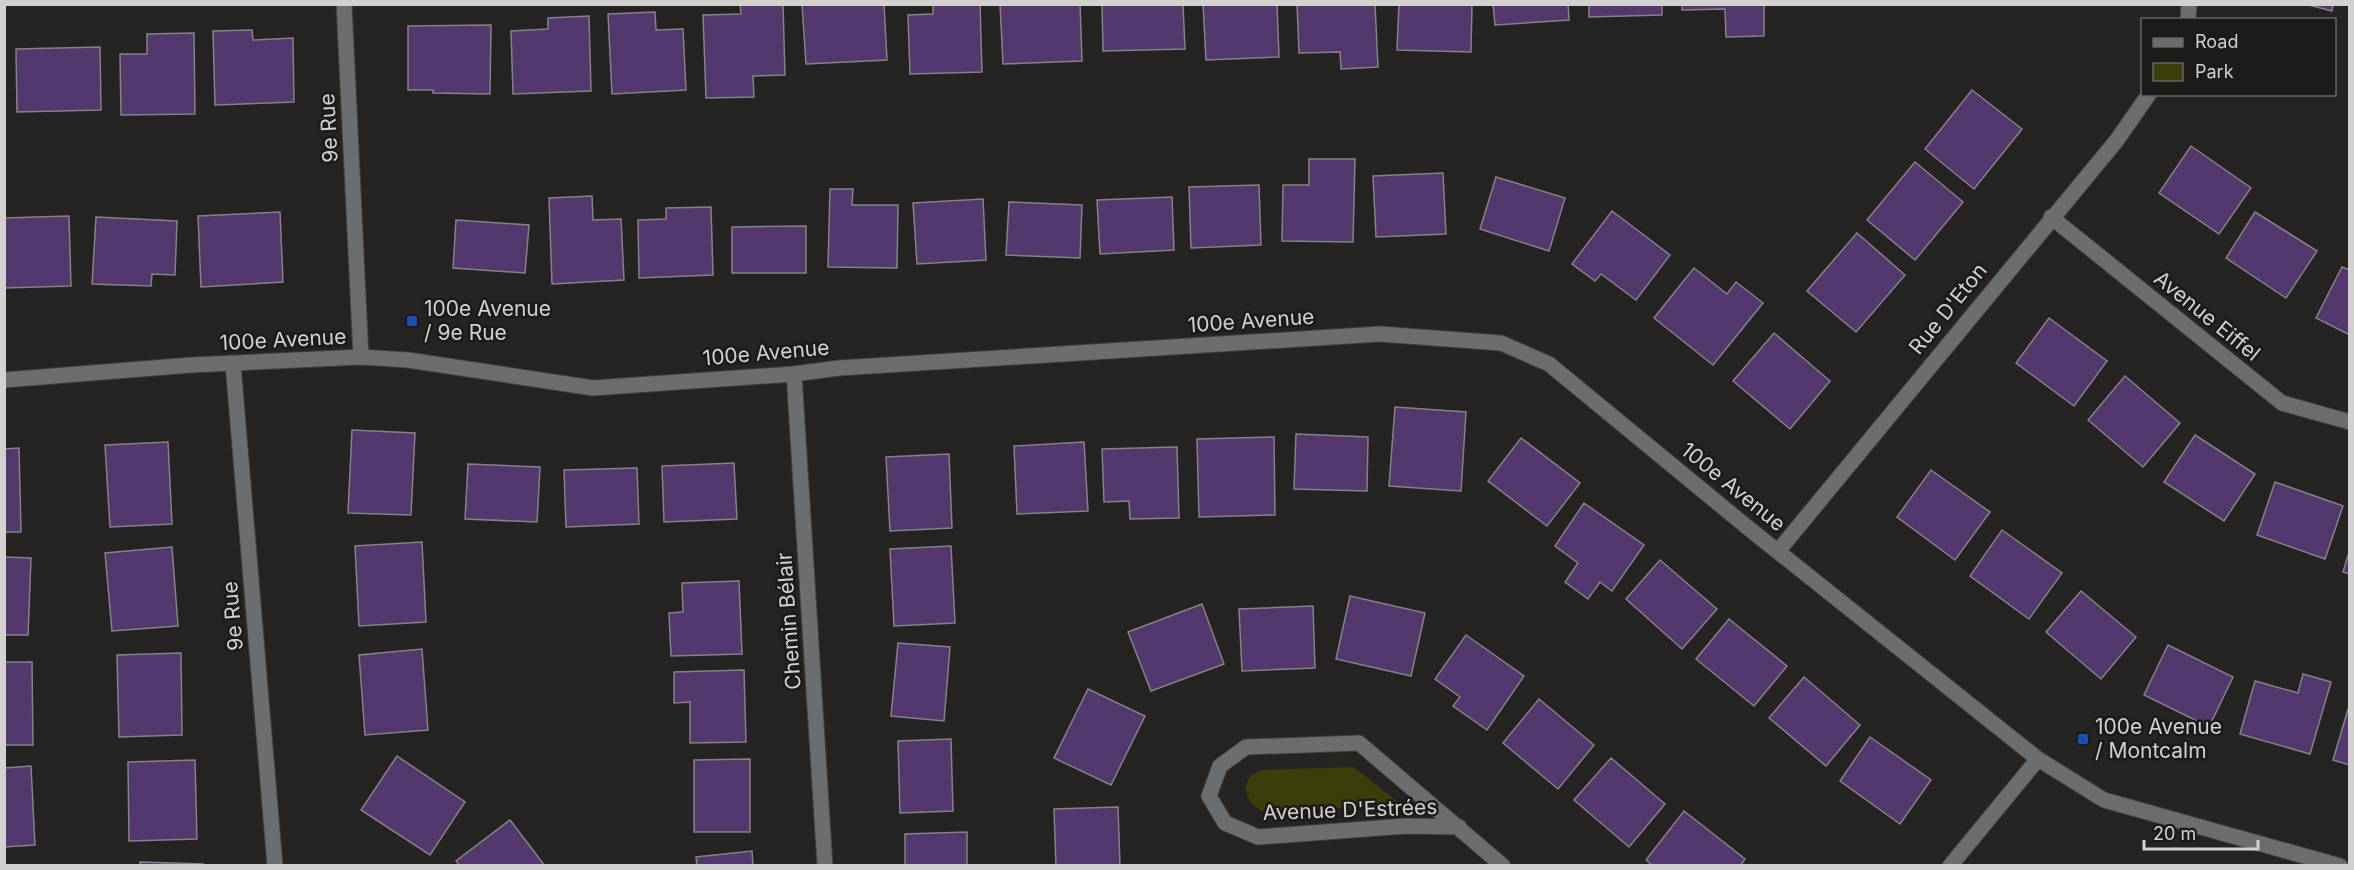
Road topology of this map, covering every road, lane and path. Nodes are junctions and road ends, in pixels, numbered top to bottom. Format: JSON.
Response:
{"nodes":[{"id":1,"x":344,"y":4,"type":"edge"},
{"id":2,"x":2148,"y":96,"type":"edge"},
{"id":3,"x":2051,"y":217,"type":"junction"},
{"id":4,"x":361,"y":357,"type":"junction"},
{"id":5,"x":233,"y":364,"type":"junction"},
{"id":6,"x":794,"y":374,"type":"junction"},
{"id":7,"x":4,"y":380,"type":"edge"},
{"id":8,"x":2349,"y":422,"type":"edge"},
{"id":9,"x":1779,"y":550,"type":"junction"},
{"id":10,"x":2038,"y":759,"type":"junction"},
{"id":11,"x":1459,"y":827,"type":"junction"},
{"id":12,"x":274,"y":866,"type":"edge"},
{"id":13,"x":825,"y":866,"type":"edge"},
{"id":14,"x":1503,"y":866,"type":"edge"},
{"id":15,"x":1950,"y":866,"type":"edge"},
{"id":16,"x":2340,"y":866,"type":"edge"}],
"edges":[{"from":1,"to":4,"type":"street","name":"9e Rue"},
{"from":2,"to":3,"type":"street","name":"Rue D'Eton"},
{"from":3,"to":8,"type":"street","name":"Avenue Eiffel"},
{"from":3,"to":9,"type":"street","name":"Rue D'Eton"},
{"from":4,"to":5,"type":"street","name":"100e Avenue"},
{"from":4,"to":6,"type":"street","name":"100e Avenue"},
{"from":5,"to":7,"type":"street","name":"100e Avenue"},
{"from":5,"to":12,"type":"street","name":"9e Rue"},
{"from":6,"to":9,"type":"street","name":"100e Avenue"},
{"from":6,"to":13,"type":"street","name":"Chemin Bélair"},
{"from":9,"to":10,"type":"street","name":"100e Avenue"},
{"from":10,"to":15,"type":"street"},
{"from":10,"to":16,"type":"street","name":"100e Avenue"},
{"from":11,"to":11,"type":"street","name":"Avenue D'Estrées"},
{"from":11,"to":14,"type":"street","name":"Avenue D'Estrées"}]}
